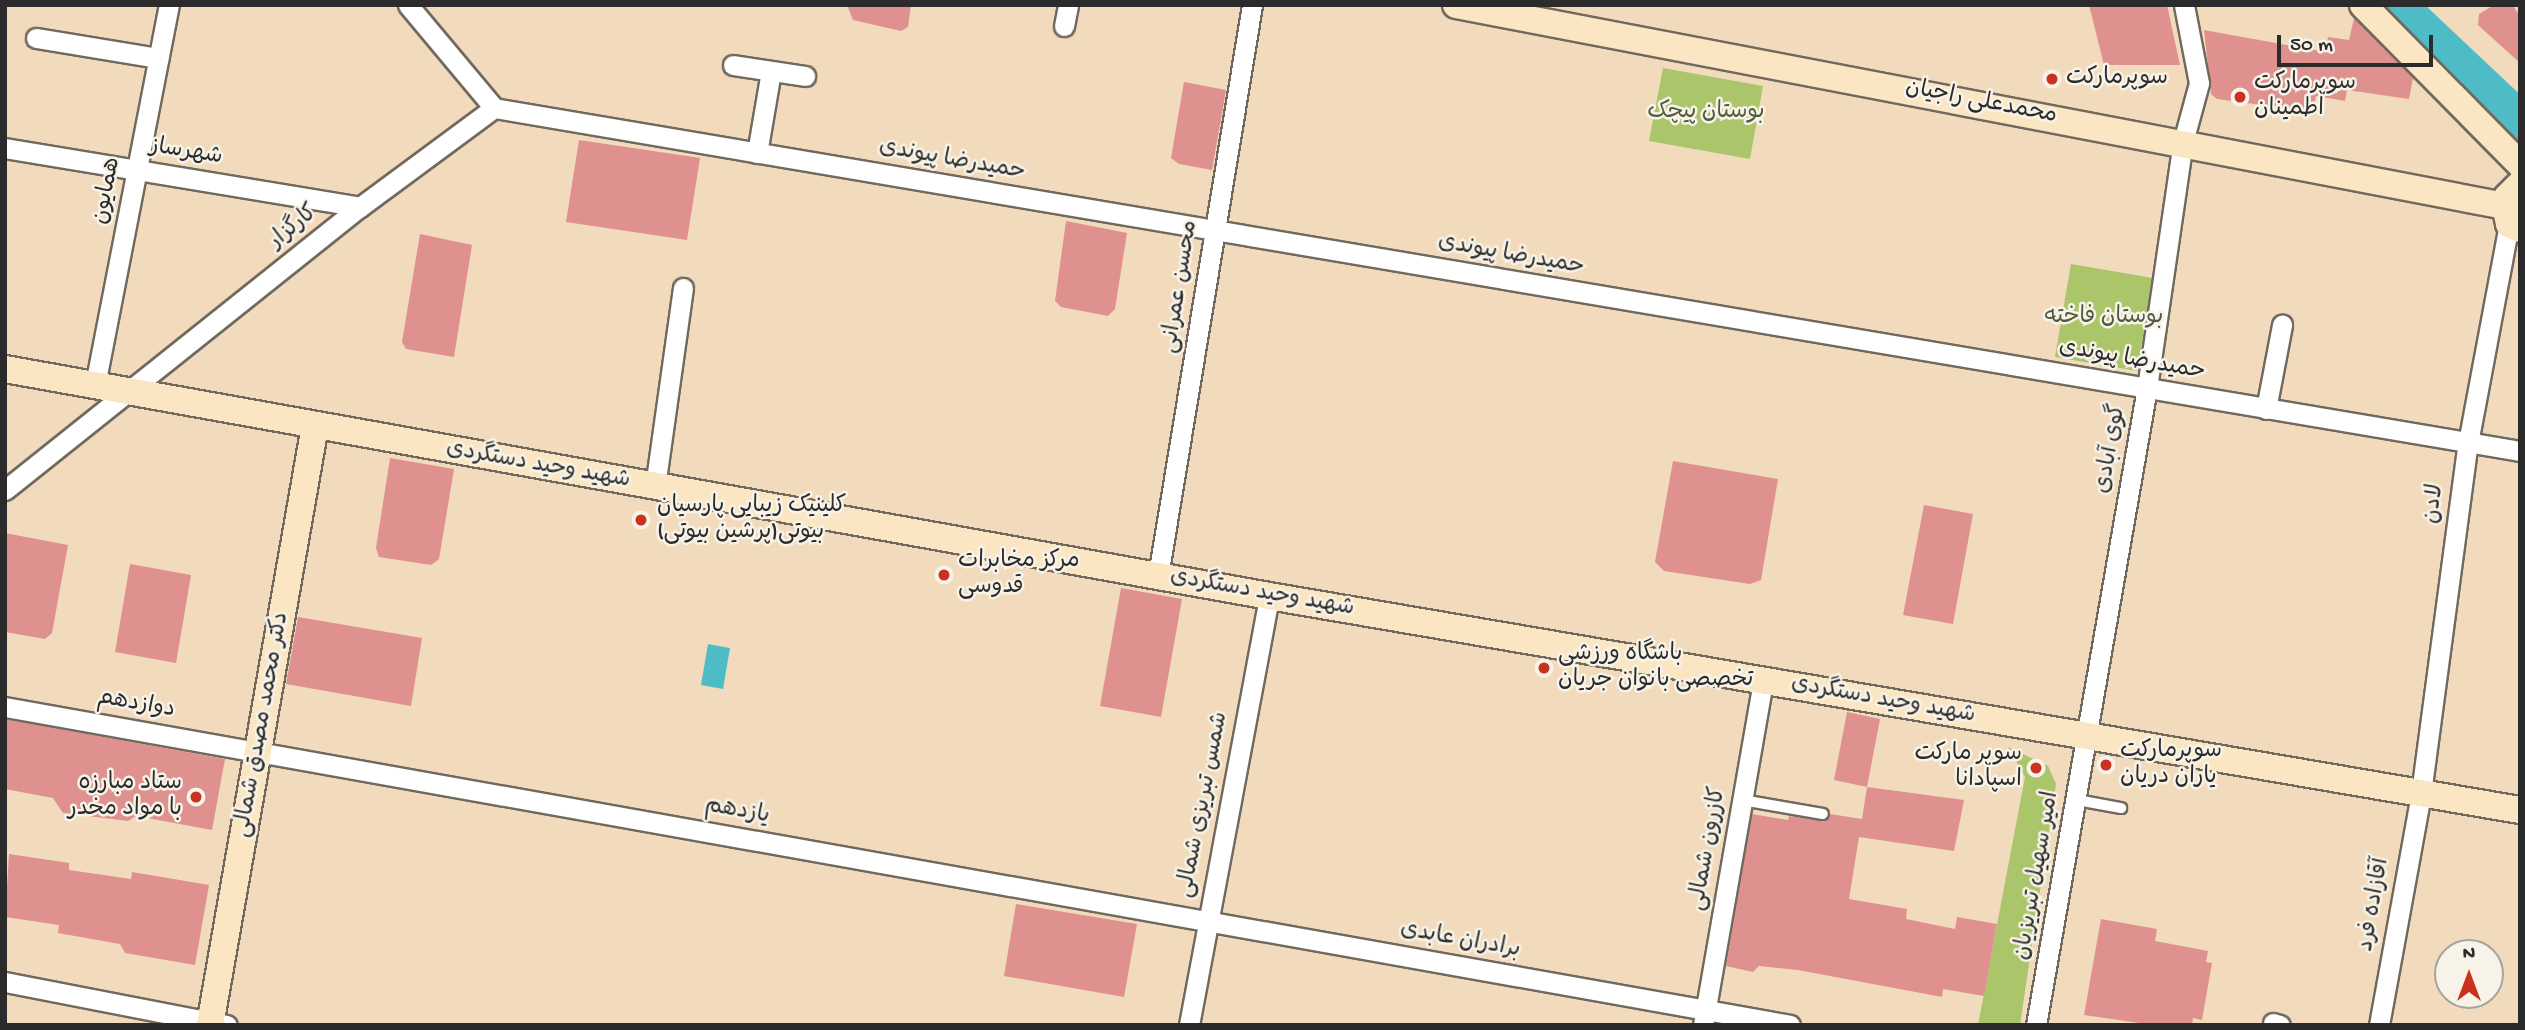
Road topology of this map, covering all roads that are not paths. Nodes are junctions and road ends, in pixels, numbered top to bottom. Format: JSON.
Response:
{"nodes":[{"id":1,"x":169,"y":5,"type":"edge"},
{"id":2,"x":408,"y":5,"type":"edge"},
{"id":3,"x":1068,"y":5,"type":"edge"},
{"id":4,"x":1252,"y":5,"type":"edge"},
{"id":5,"x":1456,"y":5,"type":"edge"},
{"id":6,"x":1533,"y":5,"type":"edge"},
{"id":7,"x":2184,"y":5,"type":"edge"},
{"id":8,"x":2363,"y":5,"type":"edge"},
{"id":9,"x":1064,"y":26,"type":"dead end"},
{"id":10,"x":36,"y":37,"type":"dead end"},
{"id":11,"x":159,"y":58,"type":"junction"},
{"id":12,"x":733,"y":65,"type":"dead end"},
{"id":13,"x":771,"y":71,"type":"junction"},
{"id":14,"x":805,"y":76,"type":"dead end"},
{"id":15,"x":494,"y":108,"type":"junction"},
{"id":16,"x":2185,"y":133,"type":"junction"},
{"id":17,"x":5,"y":148,"type":"edge"},
{"id":18,"x":757,"y":153,"type":"junction"},
{"id":19,"x":2520,"y":164,"type":"edge"},
{"id":20,"x":136,"y":170,"type":"junction"},
{"id":21,"x":359,"y":207,"type":"junction"},
{"id":22,"x":2512,"y":208,"type":"edge"},
{"id":23,"x":1215,"y":230,"type":"junction"},
{"id":24,"x":683,"y":288,"type":"dead end"},
{"id":25,"x":2282,"y":324,"type":"dead end"},
{"id":26,"x":5,"y":369,"type":"edge"},
{"id":27,"x":95,"y":386,"type":"junction"},
{"id":28,"x":2147,"y":388,"type":"junction"},
{"id":29,"x":128,"y":392,"type":"junction"},
{"id":30,"x":2266,"y":409,"type":"junction"},
{"id":31,"x":315,"y":426,"type":"junction"},
{"id":32,"x":2468,"y":443,"type":"junction"},
{"id":33,"x":2520,"y":451,"type":"edge"},
{"id":34,"x":655,"y":488,"type":"junction"},
{"id":35,"x":5,"y":490,"type":"edge"},
{"id":36,"x":1158,"y":576,"type":"junction"},
{"id":37,"x":1269,"y":596,"type":"junction"},
{"id":38,"x":1763,"y":681,"type":"junction"},
{"id":39,"x":5,"y":707,"type":"edge"},
{"id":40,"x":2088,"y":737,"type":"junction"},
{"id":41,"x":258,"y":752,"type":"junction"},
{"id":42,"x":2421,"y":793,"type":"junction"},
{"id":43,"x":1742,"y":800,"type":"junction"},
{"id":44,"x":2077,"y":800,"type":"junction"},
{"id":45,"x":2122,"y":808,"type":"dead end"},
{"id":46,"x":2520,"y":810,"type":"edge"},
{"id":47,"x":1823,"y":814,"type":"dead end"},
{"id":48,"x":1207,"y":921,"type":"junction"},
{"id":49,"x":5,"y":982,"type":"edge"},
{"id":50,"x":1704,"y":1017,"type":"edge"},
{"id":51,"x":216,"y":1024,"type":"edge"},
{"id":52,"x":1189,"y":1025,"type":"edge"},
{"id":53,"x":1790,"y":1025,"type":"edge"},
{"id":54,"x":2036,"y":1025,"type":"edge"},
{"id":55,"x":2379,"y":1025,"type":"edge"}],
"edges":[{"from":1,"to":11,"type":"street","name":"همایون"},
{"from":2,"to":15,"type":"street"},
{"from":3,"to":9,"type":"street"},
{"from":4,"to":23,"type":"street","name":"محسن عمرانی"},
{"from":5,"to":16,"type":"main road","name":"محمدعلی راجیان"},
{"from":6,"to":16,"type":"main road","name":"محمدعلی راجیان"},
{"from":7,"to":16,"type":"street","name":"گوی آبادی"},
{"from":8,"to":19,"type":"main road"},
{"from":10,"to":11,"type":"street"},
{"from":11,"to":20,"type":"street","name":"همایون"},
{"from":12,"to":13,"type":"street"},
{"from":13,"to":14,"type":"street"},
{"from":13,"to":18,"type":"street"},
{"from":15,"to":18,"type":"street","name":"حمیدرضا پیوندی"},
{"from":15,"to":21,"type":"street","name":"کارگزار"},
{"from":16,"to":22,"type":"main road","name":"محمدعلی راجیان"},
{"from":16,"to":28,"type":"street","name":"گوی آبادی"},
{"from":17,"to":20,"type":"street","name":"شهرساز"},
{"from":18,"to":23,"type":"street","name":"حمیدرضا پیوندی"},
{"from":20,"to":21,"type":"street","name":"شهرساز"},
{"from":20,"to":27,"type":"street","name":"همایون"},
{"from":21,"to":29,"type":"street","name":"کارگزار"},
{"from":22,"to":32,"type":"street","name":"لادن"},
{"from":23,"to":28,"type":"street","name":"حمیدرضا پیوندی"},
{"from":23,"to":36,"type":"street","name":"محسن عمرانی"},
{"from":24,"to":34,"type":"street"},
{"from":25,"to":30,"type":"street"},
{"from":26,"to":27,"type":"main road","name":"شهید وحید دستگردی"},
{"from":27,"to":29,"type":"main road","name":"شهید وحید دستگردی"},
{"from":28,"to":30,"type":"street","name":"حمیدرضا پیوندی"},
{"from":28,"to":40,"type":"street","name":"گوی آبادی"},
{"from":29,"to":31,"type":"main road","name":"شهید وحید دستگردی"},
{"from":29,"to":35,"type":"street","name":"کارگزار"},
{"from":30,"to":32,"type":"street","name":"حمیدرضا پیوندی"},
{"from":31,"to":34,"type":"main road","name":"شهید وحید دستگردی"},
{"from":31,"to":41,"type":"main road","name":"دکتر محمد مصدق شمالی"},
{"from":32,"to":33,"type":"street","name":"حمیدرضا پیوندی"},
{"from":32,"to":42,"type":"street","name":"لادن"},
{"from":34,"to":36,"type":"main road","name":"شهید وحید دستگردی"},
{"from":36,"to":37,"type":"main road","name":"شهید وحید دستگردی"},
{"from":37,"to":38,"type":"main road","name":"شهید وحید دستگردی"},
{"from":37,"to":48,"type":"street","name":"شمس تبریزی شمالی"},
{"from":38,"to":40,"type":"main road","name":"شهید وحید دستگردی"},
{"from":38,"to":43,"type":"street","name":"کازرون شمالی"},
{"from":39,"to":41,"type":"street","name":"دوازدهم"},
{"from":40,"to":42,"type":"main road","name":"شهید وحید دستگردی"},
{"from":40,"to":44,"type":"street","name":"امیر سهیل تبریزیان"},
{"from":41,"to":48,"type":"street","name":"یازدهم"},
{"from":41,"to":51,"type":"main road","name":"دکتر محمد مصدق شمالی"},
{"from":42,"to":46,"type":"main road","name":"شهید وحید دستگردی"},
{"from":42,"to":55,"type":"street","name":"آقازاده فرد"},
{"from":43,"to":47,"type":"lane"},
{"from":43,"to":50,"type":"street","name":"کازرون شمالی"},
{"from":44,"to":45,"type":"lane"},
{"from":44,"to":54,"type":"street","name":"امیر سهیل تبریزیان"},
{"from":48,"to":50,"type":"street","name":"برادران عابدی"},
{"from":48,"to":52,"type":"street","name":"شمس تبریزی شمالی"},
{"from":49,"to":51,"type":"street"},
{"from":50,"to":53,"type":"street","name":"برادران عابدی"}]}
